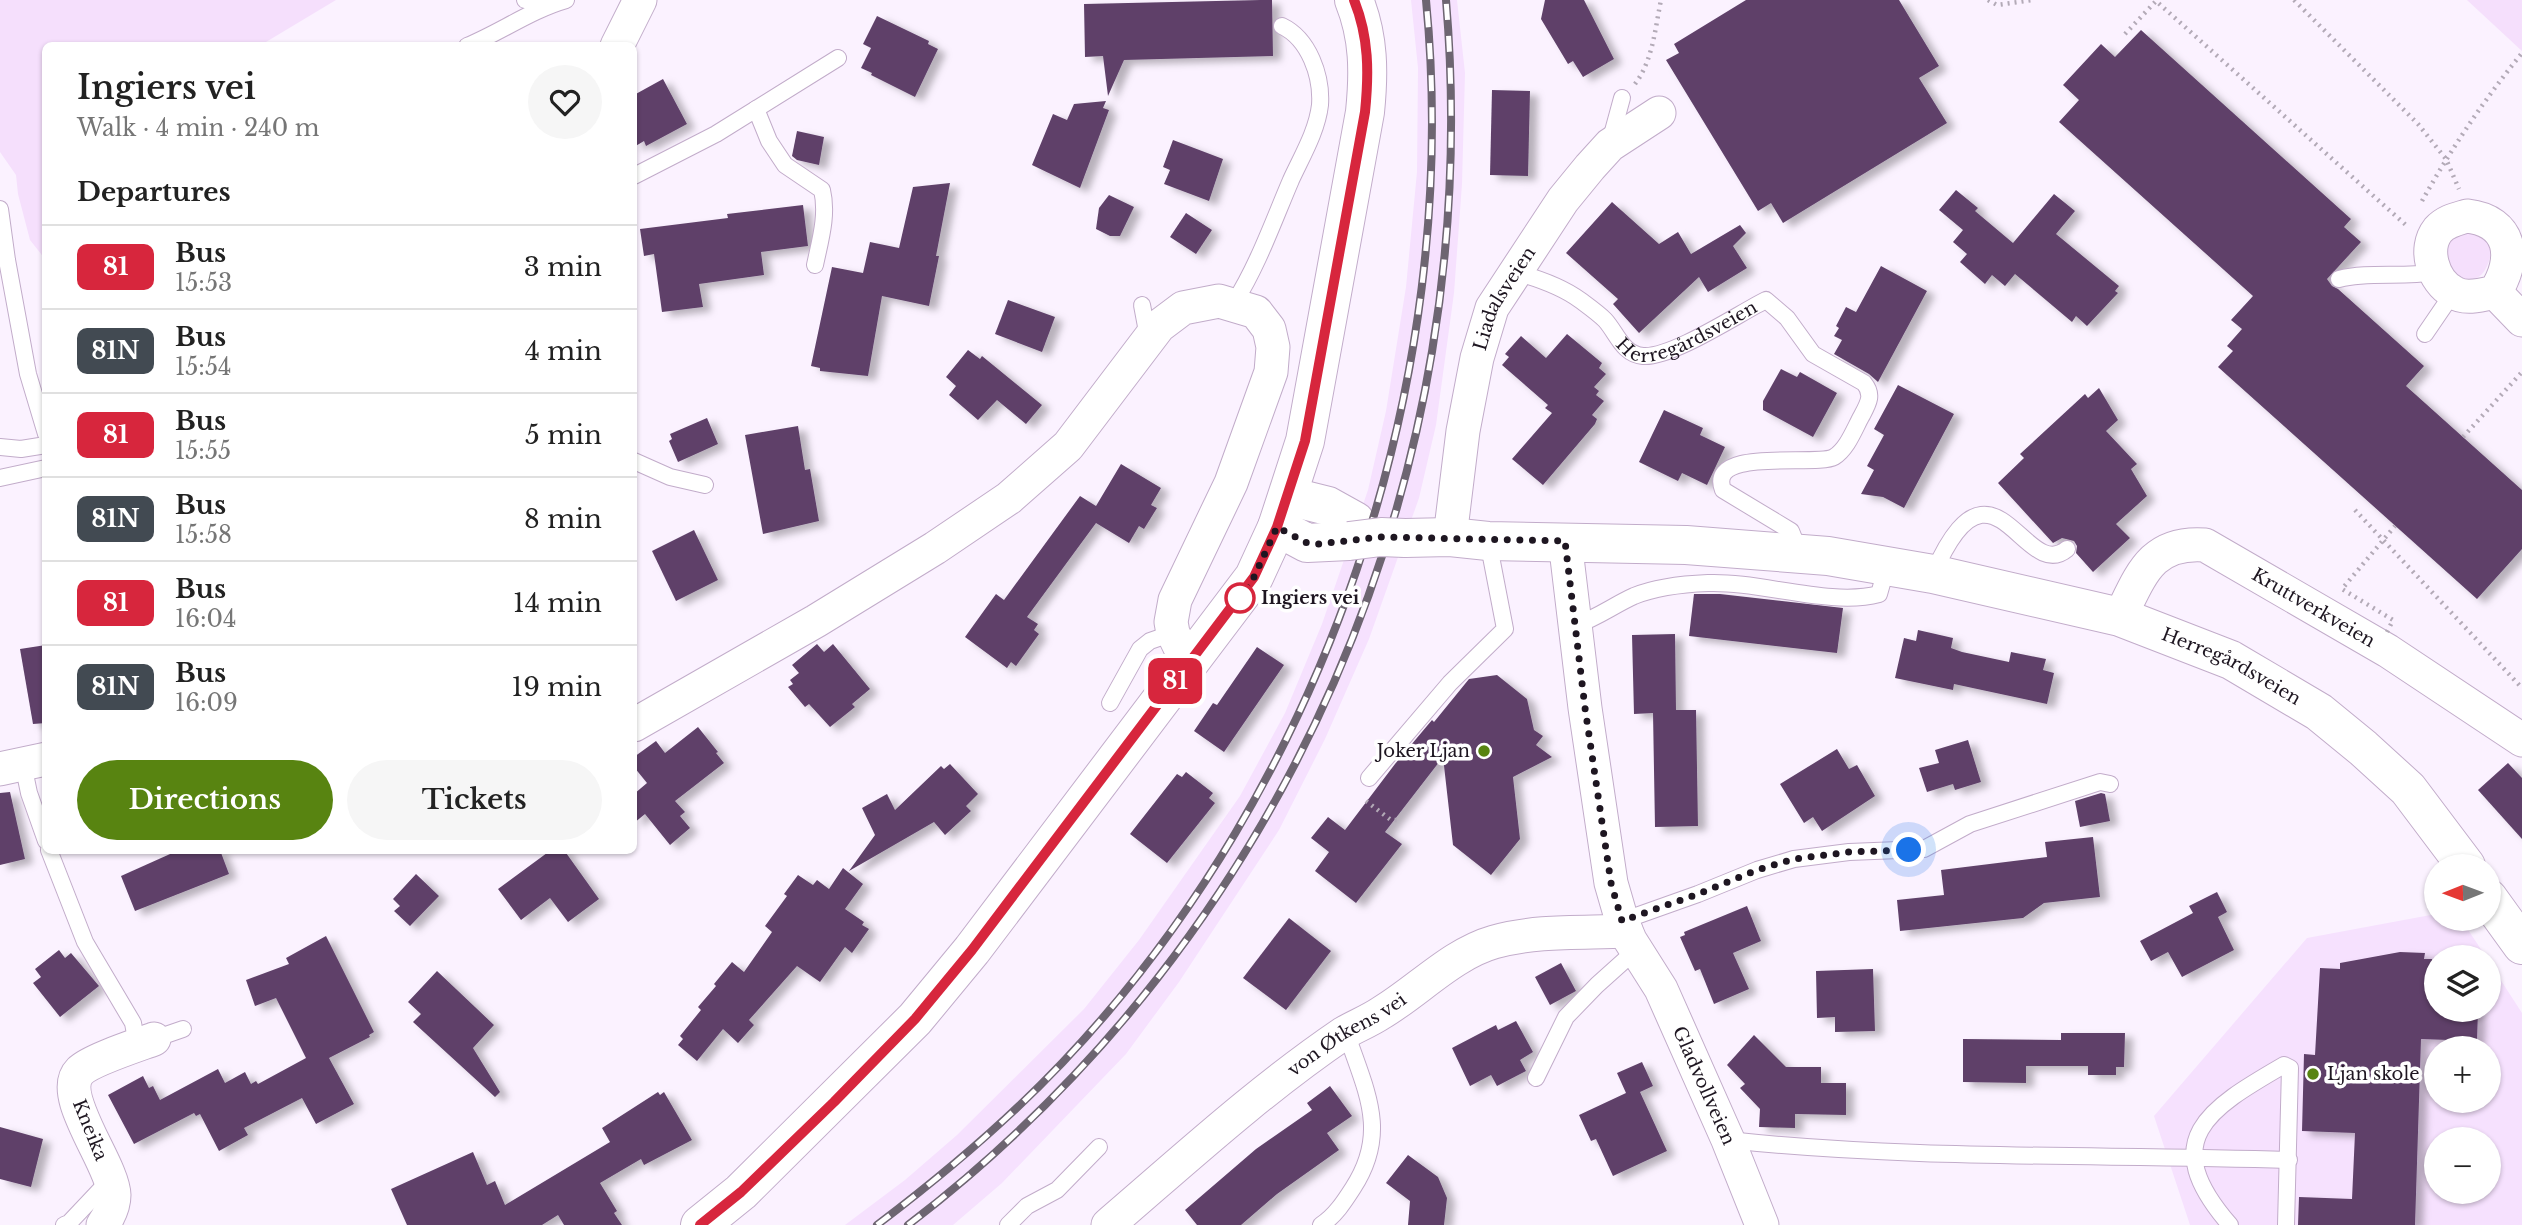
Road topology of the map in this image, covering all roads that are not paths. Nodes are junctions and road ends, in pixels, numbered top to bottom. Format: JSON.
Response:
{"nodes":[{"id":1,"x":525,"y":0,"type":"edge"},
{"id":2,"x":566,"y":0,"type":"edge"},
{"id":3,"x":640,"y":0,"type":"edge"},
{"id":4,"x":1354,"y":0,"type":"edge"},
{"id":5,"x":547,"y":5,"type":"junction"},
{"id":6,"x":1282,"y":26,"type":"dead end"},
{"id":7,"x":476,"y":42,"type":"edge"},
{"id":8,"x":619,"y":42,"type":"edge"},
{"id":9,"x":838,"y":58,"type":"dead end"},
{"id":10,"x":1622,"y":98,"type":"road end"},
{"id":11,"x":756,"y":109,"type":"junction"},
{"id":12,"x":1659,"y":113,"type":"dead end"},
{"id":13,"x":1609,"y":145,"type":"junction"},
{"id":14,"x":637,"y":174,"type":"edge"},
{"id":15,"x":0,"y":209,"type":"edge"},
{"id":16,"x":815,"y":265,"type":"dead end"},
{"id":17,"x":2440,"y":270,"type":"junction"},
{"id":18,"x":1515,"y":272,"type":"junction"},
{"id":19,"x":2339,"y":279,"type":"dead end"},
{"id":20,"x":2495,"y":292,"type":"junction"},
{"id":21,"x":1234,"y":303,"type":"junction"},
{"id":22,"x":1142,"y":304,"type":"dead end"},
{"id":23,"x":2522,"y":320,"type":"edge"},
{"id":24,"x":2425,"y":334,"type":"dead end"},
{"id":25,"x":1149,"y":340,"type":"junction"},
{"id":26,"x":42,"y":421,"type":"edge"},
{"id":27,"x":42,"y":446,"type":"edge"},
{"id":28,"x":0,"y":447,"type":"edge"},
{"id":29,"x":637,"y":462,"type":"edge"},
{"id":30,"x":42,"y":469,"type":"edge"},
{"id":31,"x":0,"y":478,"type":"edge"},
{"id":32,"x":705,"y":485,"type":"dead end"},
{"id":33,"x":1283,"y":511,"type":"junction"},
{"id":34,"x":1450,"y":537,"type":"junction"},
{"id":35,"x":1488,"y":541,"type":"junction"},
{"id":36,"x":1565,"y":541,"type":"junction"},
{"id":37,"x":2067,"y":549,"type":"dead end"},
{"id":38,"x":1800,"y":554,"type":"junction"},
{"id":39,"x":1887,"y":566,"type":"junction"},
{"id":40,"x":1933,"y":573,"type":"junction"},
{"id":41,"x":2120,"y":617,"type":"junction"},
{"id":42,"x":1576,"y":625,"type":"junction"},
{"id":43,"x":1180,"y":648,"type":"junction"},
{"id":44,"x":1110,"y":703,"type":"dead end"},
{"id":45,"x":637,"y":723,"type":"edge"},
{"id":46,"x":2522,"y":740,"type":"edge"},
{"id":47,"x":23,"y":764,"type":"edge"},
{"id":48,"x":1369,"y":778,"type":"dead end"},
{"id":49,"x":2110,"y":784,"type":"dead end"},
{"id":50,"x":42,"y":830,"type":"edge"},
{"id":51,"x":51,"y":854,"type":"edge"},
{"id":52,"x":2457,"y":854,"type":"edge"},
{"id":53,"x":2501,"y":916,"type":"edge"},
{"id":54,"x":1628,"y":934,"type":"junction"},
{"id":55,"x":2522,"y":945,"type":"edge"},
{"id":56,"x":1346,"y":1032,"type":"junction"},
{"id":57,"x":158,"y":1038,"type":"joint"},
{"id":58,"x":1536,"y":1078,"type":"dead end"},
{"id":59,"x":1728,"y":1140,"type":"junction"},
{"id":60,"x":1099,"y":1147,"type":"dead end"},
{"id":61,"x":2193,"y":1158,"type":"junction"},
{"id":62,"x":2288,"y":1160,"type":"junction"},
{"id":63,"x":110,"y":1182,"type":"junction"},
{"id":64,"x":64,"y":1225,"type":"edge"},
{"id":65,"x":103,"y":1225,"type":"edge"},
{"id":66,"x":699,"y":1225,"type":"edge"},
{"id":67,"x":1009,"y":1225,"type":"edge"},
{"id":68,"x":1108,"y":1225,"type":"edge"},
{"id":69,"x":1321,"y":1225,"type":"edge"},
{"id":70,"x":1762,"y":1225,"type":"edge"},
{"id":71,"x":2230,"y":1225,"type":"edge"},
{"id":72,"x":2286,"y":1225,"type":"edge"}],
"edges":[{"from":1,"to":5,"type":"lane"},
{"from":2,"to":5,"type":"lane"},
{"from":3,"to":8,"type":"street"},
{"from":4,"to":33,"type":"street"},
{"from":5,"to":7,"type":"lane"},
{"from":6,"to":21,"type":"lane"},
{"from":9,"to":11,"type":"lane"},
{"from":10,"to":13,"type":"lane"},
{"from":11,"to":14,"type":"lane"},
{"from":11,"to":16,"type":"lane"},
{"from":12,"to":13,"type":"street","name":"Liadalsveien"},
{"from":13,"to":18,"type":"street","name":"Liadalsveien"},
{"from":15,"to":26,"type":"lane"},
{"from":17,"to":19,"type":"lane"},
{"from":17,"to":20,"type":"street"},
{"from":17,"to":20,"type":"street"},
{"from":17,"to":24,"type":"lane"},
{"from":18,"to":34,"type":"street","name":"Liadalsveien"},
{"from":18,"to":38,"type":"lane","name":"Herregårdsveien"},
{"from":20,"to":23,"type":"street"},
{"from":21,"to":25,"type":"street"},
{"from":21,"to":43,"type":"street"},
{"from":22,"to":25,"type":"lane"},
{"from":25,"to":45,"type":"street"},
{"from":27,"to":28,"type":"lane"},
{"from":29,"to":32,"type":"lane"},
{"from":30,"to":31,"type":"lane"},
{"from":33,"to":34,"type":"street","name":"Herregårdsveien"},
{"from":33,"to":43,"type":"street"},
{"from":34,"to":35,"type":"street","name":"Herregårdsveien"},
{"from":35,"to":36,"type":"street","name":"Herregårdsveien"},
{"from":35,"to":48,"type":"lane"},
{"from":36,"to":38,"type":"street","name":"Herregårdsveien"},
{"from":36,"to":42,"type":"street","name":"Gladvollveien"},
{"from":37,"to":40,"type":"lane"},
{"from":38,"to":39,"type":"street","name":"Herregårdsveien"},
{"from":39,"to":40,"type":"street","name":"Herregårdsveien"},
{"from":39,"to":42,"type":"lane"},
{"from":40,"to":41,"type":"street","name":"Herregårdsveien"},
{"from":41,"to":46,"type":"street","name":"Kruttverkveien"},
{"from":41,"to":52,"type":"street","name":"Herregårdsveien"},
{"from":42,"to":54,"type":"street","name":"Gladvollveien"},
{"from":43,"to":44,"type":"lane"},
{"from":43,"to":66,"type":"street"},
{"from":47,"to":50,"type":"lane"},
{"from":49,"to":54,"type":"lane"},
{"from":51,"to":57,"type":"lane"},
{"from":53,"to":55,"type":"street"},
{"from":54,"to":56,"type":"street","name":"von Øtkens vei"},
{"from":54,"to":58,"type":"lane"},
{"from":54,"to":59,"type":"street","name":"Gladvollveien"},
{"from":56,"to":68,"type":"street","name":"von Øtkens vei"},
{"from":56,"to":69,"type":"lane"},
{"from":57,"to":63,"type":"street","name":"Kneika"},
{"from":59,"to":61,"type":"lane"},
{"from":59,"to":70,"type":"street","name":"Gladvollveien"},
{"from":60,"to":67,"type":"lane"},
{"from":61,"to":62,"type":"lane"},
{"from":61,"to":62,"type":"lane"},
{"from":61,"to":71,"type":"lane"},
{"from":62,"to":72,"type":"lane"},
{"from":63,"to":64,"type":"lane"},
{"from":63,"to":65,"type":"street","name":"Kneika"}]}
